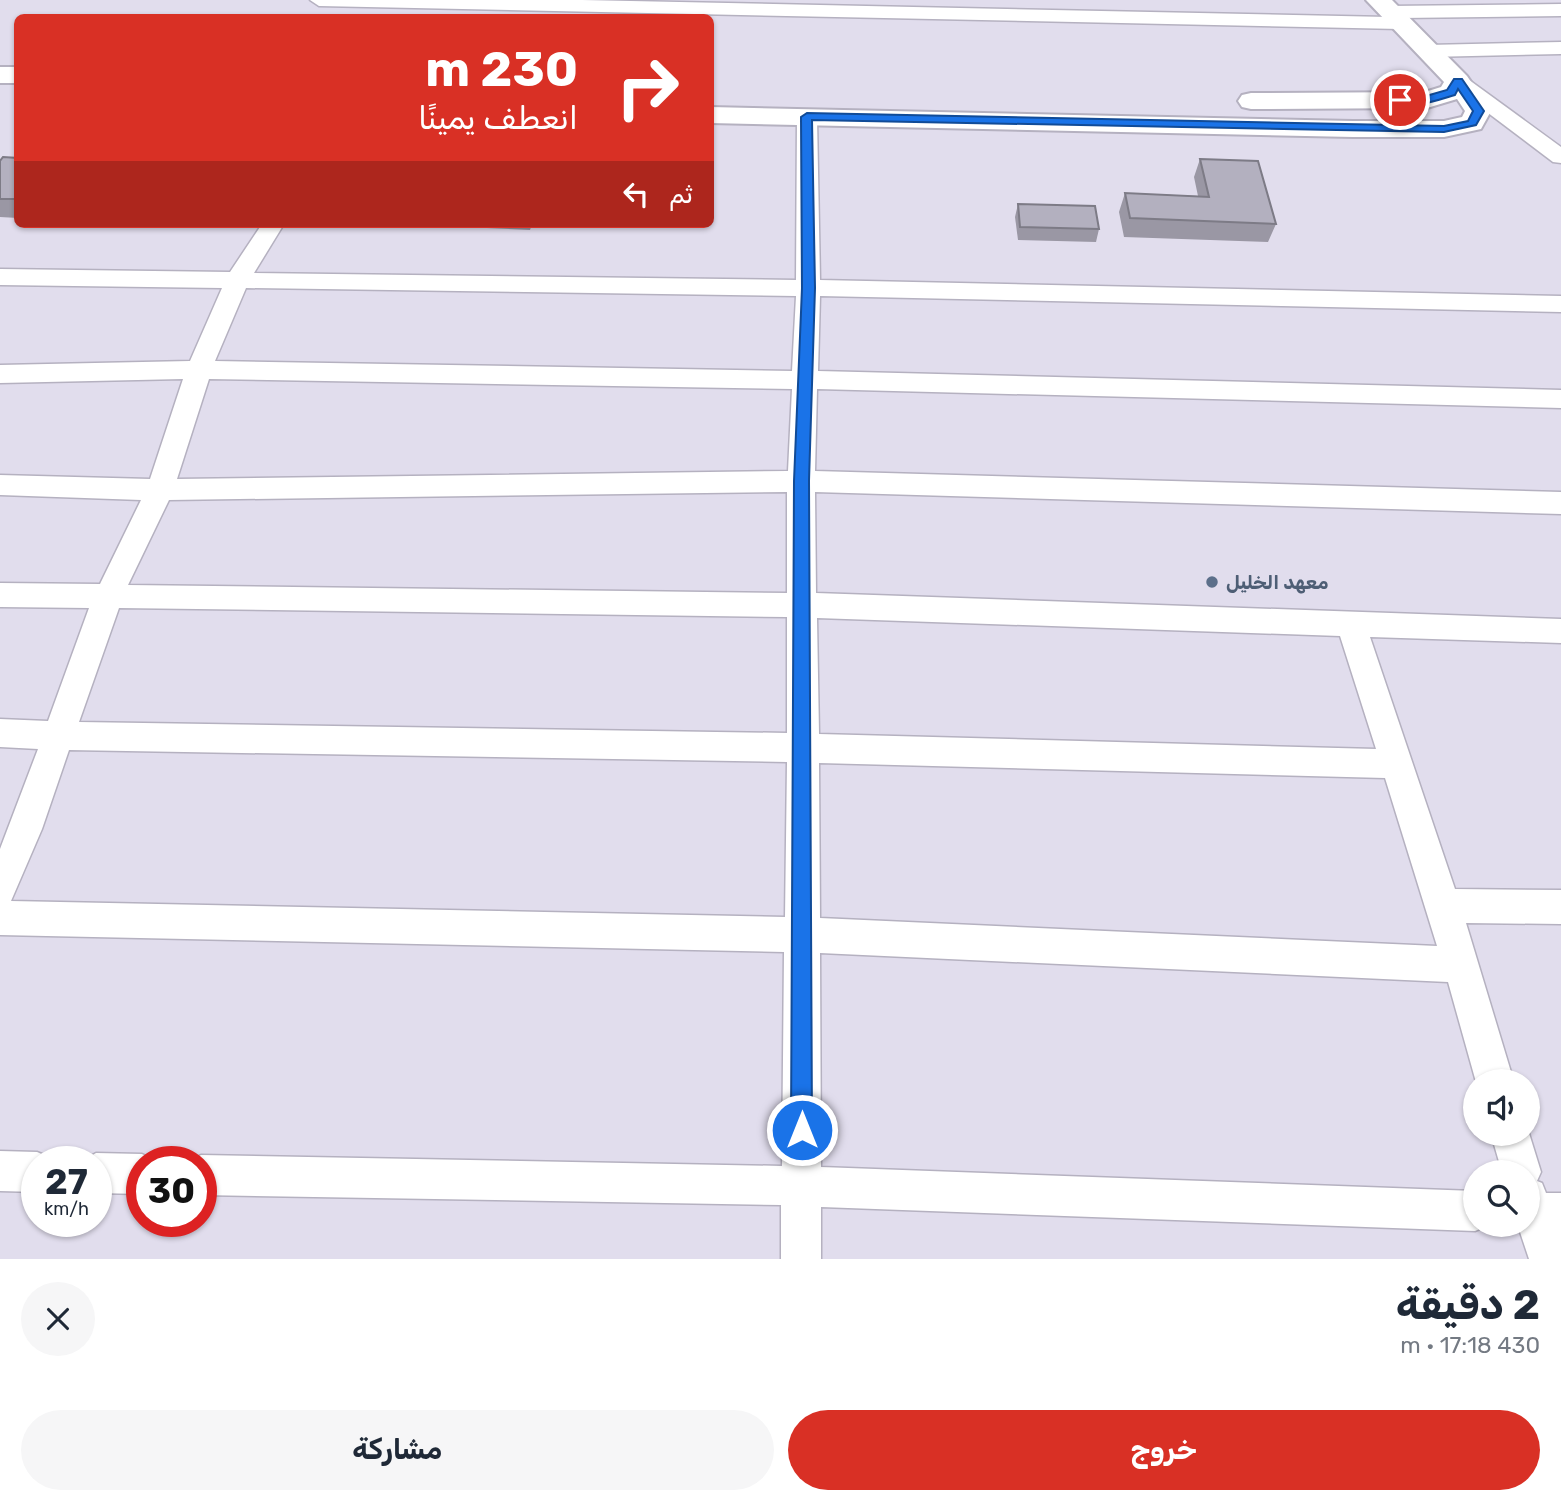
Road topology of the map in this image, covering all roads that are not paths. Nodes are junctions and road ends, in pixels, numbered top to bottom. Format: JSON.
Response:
{"nodes":[{"id":1,"x":319,"y":0,"type":"edge"},
{"id":2,"x":389,"y":0,"type":"edge"},
{"id":3,"x":1561,"y":10,"type":"edge"},
{"id":4,"x":1389,"y":12,"type":"edge"},
{"id":5,"x":1561,"y":47,"type":"edge"},
{"id":6,"x":1428,"y":51,"type":"junction"},
{"id":7,"x":1458,"y":81,"type":"junction"},
{"id":8,"x":714,"y":91,"type":"edge"},
{"id":9,"x":714,"y":115,"type":"edge"},
{"id":10,"x":807,"y":117,"type":"junction"},
{"id":11,"x":1561,"y":128,"type":"edge"},
{"id":12,"x":1523,"y":129,"type":"junction"},
{"id":13,"x":1561,"y":157,"type":"edge"},
{"id":14,"x":270,"y":228,"type":"edge"},
{"id":15,"x":0,"y":277,"type":"edge"},
{"id":16,"x":238,"y":279,"type":"junction"},
{"id":17,"x":808,"y":288,"type":"junction"},
{"id":18,"x":1561,"y":304,"type":"edge"},
{"id":19,"x":199,"y":370,"type":"junction"},
{"id":20,"x":0,"y":374,"type":"edge"},
{"id":21,"x":804,"y":380,"type":"junction"},
{"id":22,"x":1561,"y":399,"type":"edge"},
{"id":23,"x":801,"y":481,"type":"junction"},
{"id":24,"x":0,"y":485,"type":"edge"},
{"id":25,"x":160,"y":490,"type":"junction"},
{"id":26,"x":1561,"y":503,"type":"edge"},
{"id":27,"x":0,"y":595,"type":"edge"},
{"id":28,"x":108,"y":597,"type":"junction"},
{"id":29,"x":803,"y":605,"type":"junction"},
{"id":30,"x":1350,"y":622,"type":"junction"},
{"id":31,"x":1561,"y":631,"type":"edge"},
{"id":32,"x":0,"y":733,"type":"edge"},
{"id":33,"x":57,"y":736,"type":"junction"},
{"id":34,"x":803,"y":748,"type":"junction"},
{"id":35,"x":1398,"y":764,"type":"junction"},
{"id":36,"x":0,"y":889,"type":"edge"},
{"id":37,"x":1443,"y":906,"type":"junction"},
{"id":38,"x":1561,"y":907,"type":"edge"},
{"id":39,"x":0,"y":918,"type":"edge"},
{"id":40,"x":800,"y":935,"type":"junction"},
{"id":41,"x":1462,"y":965,"type":"junction"},
{"id":42,"x":1491,"y":1069,"type":"edge"},
{"id":43,"x":0,"y":1171,"type":"edge"},
{"id":44,"x":21,"y":1172,"type":"edge"},
{"id":45,"x":217,"y":1175,"type":"edge"},
{"id":46,"x":802,"y":1186,"type":"junction"},
{"id":47,"x":1463,"y":1211,"type":"edge"},
{"id":48,"x":1540,"y":1222,"type":"edge"},
{"id":49,"x":801,"y":1259,"type":"edge"},
{"id":50,"x":1549,"y":1259,"type":"edge"}],
"edges":[{"from":1,"to":2,"type":"street"},
{"from":2,"to":4,"type":"street"},
{"from":3,"to":4,"type":"street"},
{"from":4,"to":6,"type":"street"},
{"from":5,"to":6,"type":"street"},
{"from":6,"to":7,"type":"street"},
{"from":7,"to":8,"type":"street"},
{"from":7,"to":10,"type":"street"},
{"from":7,"to":12,"type":"street"},
{"from":9,"to":10,"type":"street"},
{"from":10,"to":17,"type":"street"},
{"from":11,"to":12,"type":"street"},
{"from":12,"to":13,"type":"street"},
{"from":14,"to":16,"type":"street"},
{"from":15,"to":16,"type":"street"},
{"from":16,"to":17,"type":"street"},
{"from":16,"to":19,"type":"street"},
{"from":17,"to":18,"type":"street"},
{"from":17,"to":21,"type":"street"},
{"from":19,"to":20,"type":"street"},
{"from":19,"to":21,"type":"street"},
{"from":19,"to":25,"type":"street"},
{"from":21,"to":22,"type":"street"},
{"from":21,"to":23,"type":"street"},
{"from":23,"to":25,"type":"street"},
{"from":23,"to":26,"type":"street"},
{"from":23,"to":29,"type":"street"},
{"from":24,"to":25,"type":"street"},
{"from":25,"to":28,"type":"street"},
{"from":27,"to":28,"type":"street"},
{"from":28,"to":29,"type":"street"},
{"from":28,"to":33,"type":"street"},
{"from":29,"to":30,"type":"street"},
{"from":29,"to":34,"type":"street"},
{"from":30,"to":31,"type":"street"},
{"from":30,"to":35,"type":"street"},
{"from":32,"to":33,"type":"street"},
{"from":33,"to":34,"type":"street"},
{"from":33,"to":36,"type":"street"},
{"from":34,"to":35,"type":"street"},
{"from":34,"to":40,"type":"street"},
{"from":35,"to":37,"type":"street"},
{"from":37,"to":38,"type":"street"},
{"from":37,"to":41,"type":"street"},
{"from":39,"to":40,"type":"street"},
{"from":40,"to":41,"type":"street"},
{"from":40,"to":46,"type":"street"},
{"from":41,"to":42,"type":"street"},
{"from":43,"to":44,"type":"street"},
{"from":45,"to":46,"type":"street"},
{"from":46,"to":47,"type":"street"},
{"from":46,"to":49,"type":"street"},
{"from":48,"to":50,"type":"street"}]}
